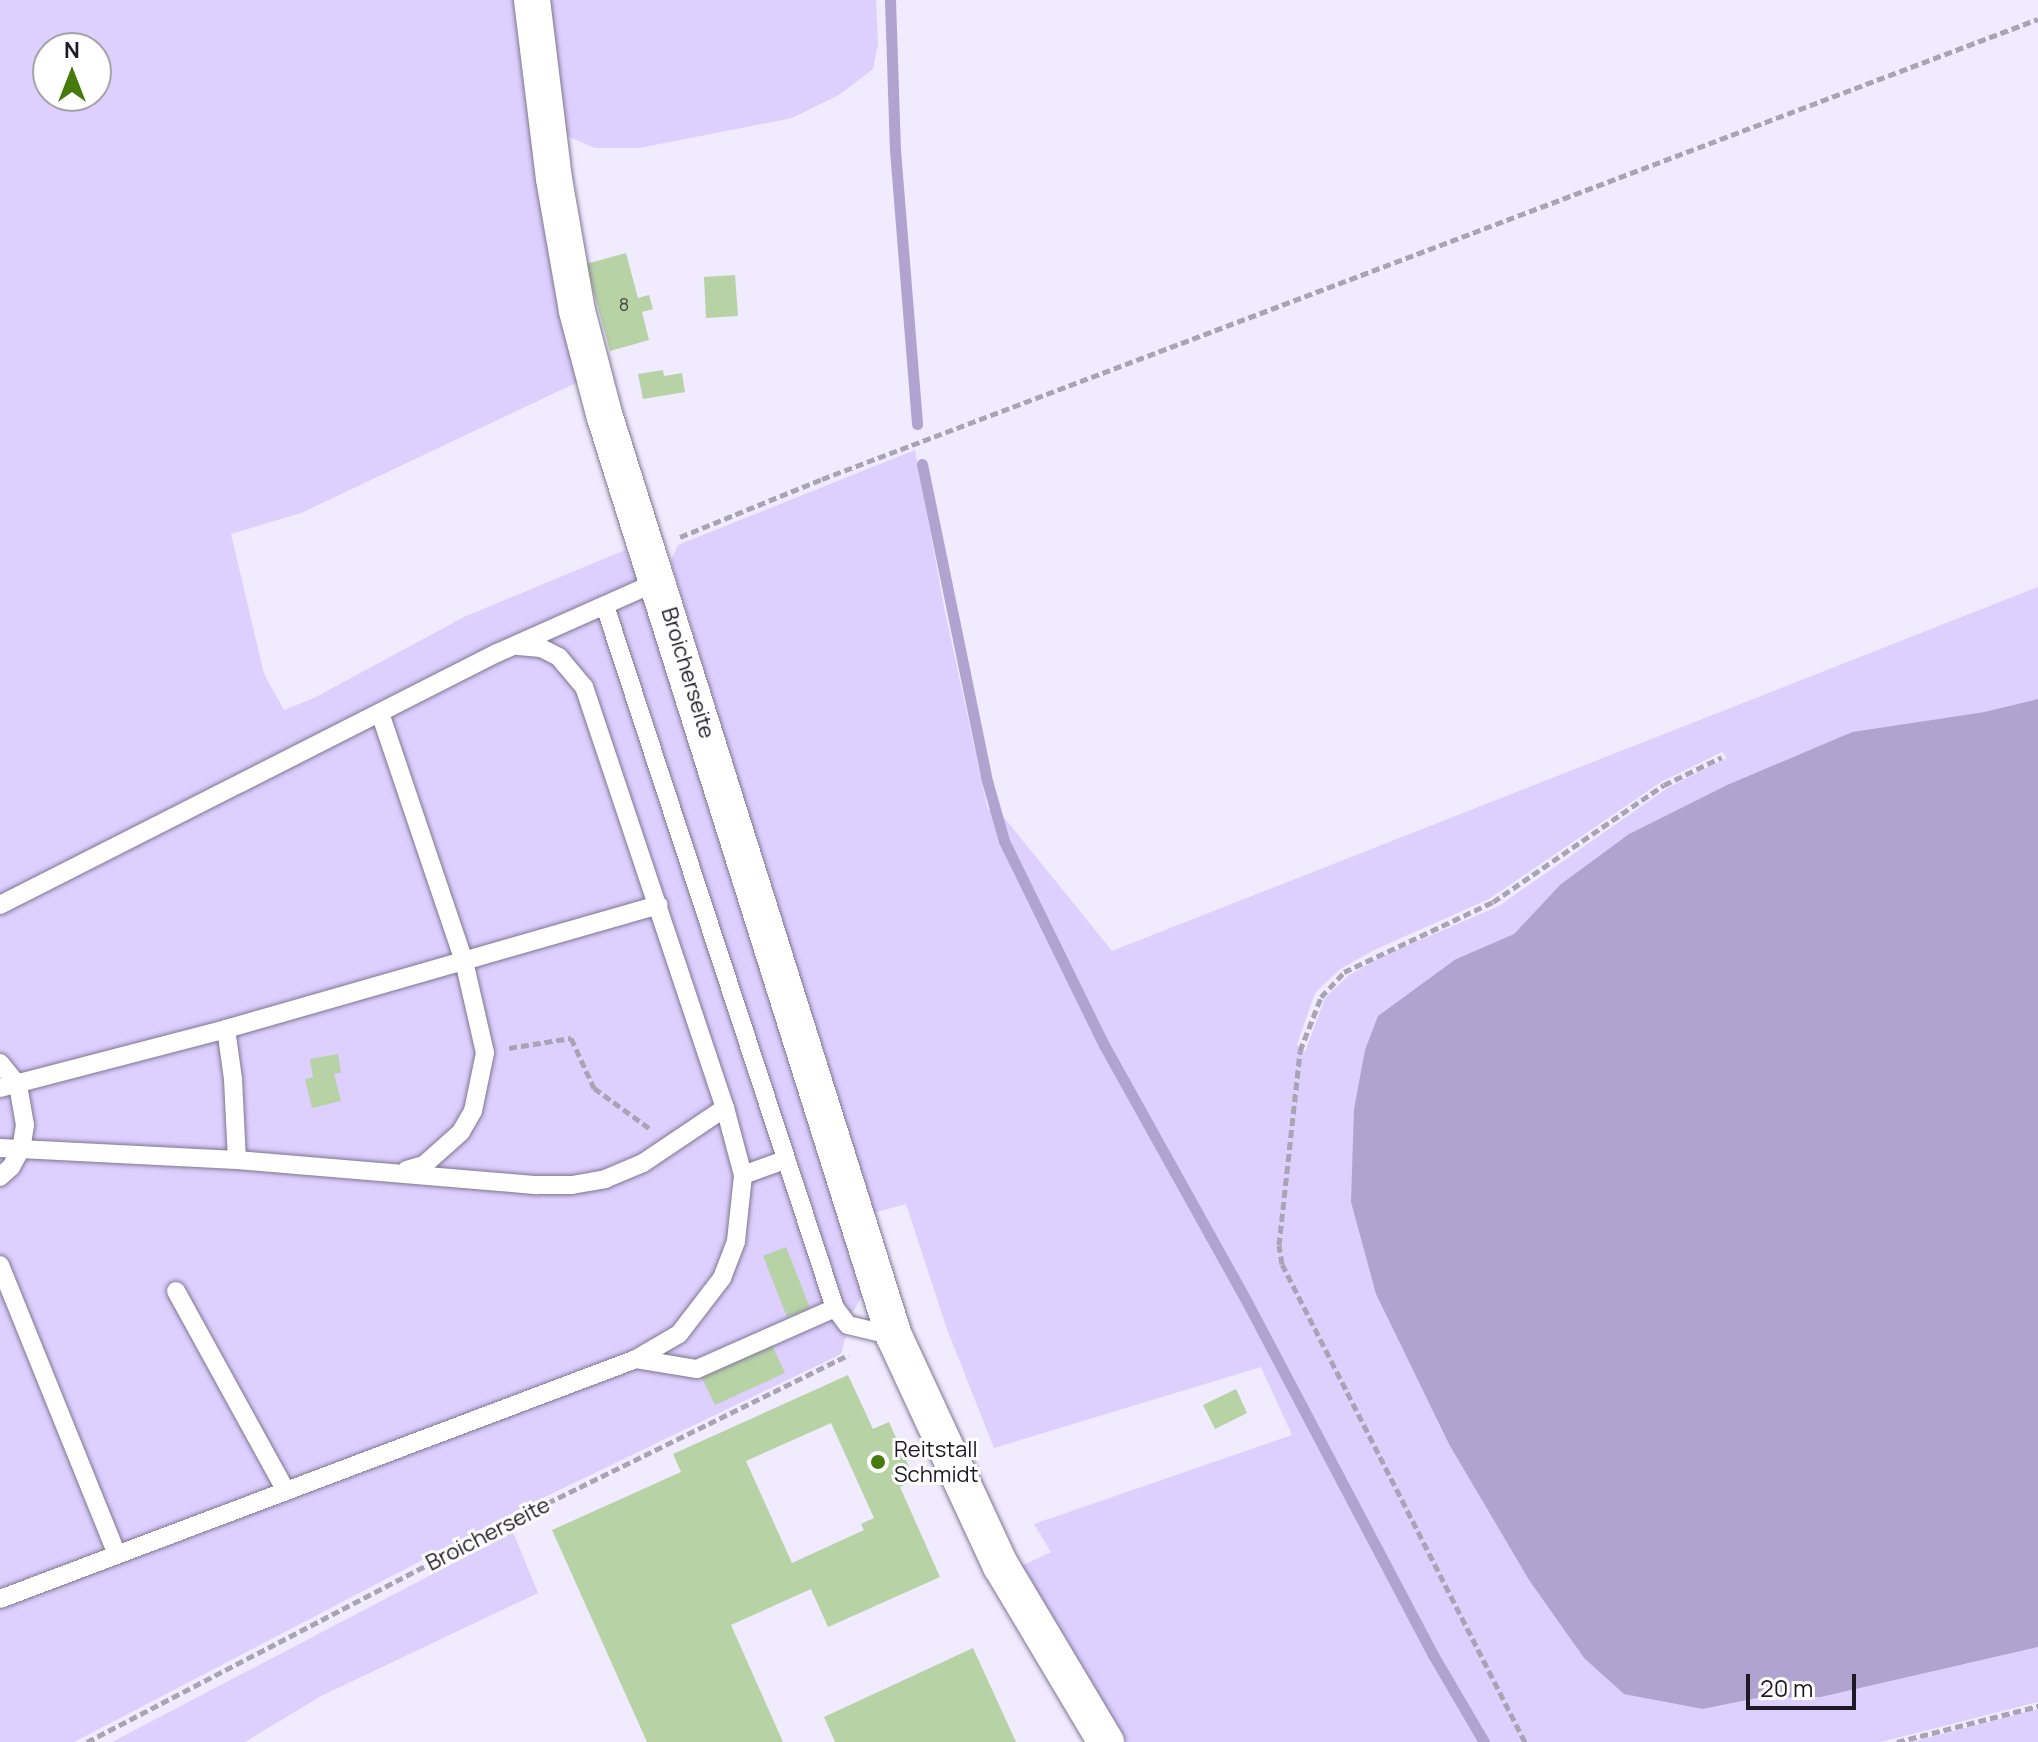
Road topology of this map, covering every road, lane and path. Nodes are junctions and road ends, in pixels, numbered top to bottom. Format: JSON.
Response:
{"nodes":[{"id":1,"x":532,"y":0,"type":"edge"},
{"id":2,"x":2038,"y":19,"type":"edge"},
{"id":3,"x":654,"y":565,"type":"junction"},
{"id":4,"x":605,"y":606,"type":"junction"},
{"id":5,"x":518,"y":646,"type":"junction"},
{"id":6,"x":380,"y":713,"type":"junction"},
{"id":7,"x":1722,"y":757,"type":"dead end"},
{"id":8,"x":0,"y":905,"type":"edge"},
{"id":9,"x":659,"y":905,"type":"junction"},
{"id":10,"x":464,"y":961,"type":"junction"},
{"id":11,"x":226,"y":1029,"type":"junction"},
{"id":12,"x":485,"y":1053,"type":"junction"},
{"id":13,"x":0,"y":1063,"type":"edge"},
{"id":14,"x":9,"y":1086,"type":"edge"},
{"id":15,"x":725,"y":1108,"type":"junction"},
{"id":16,"x":672,"y":1145,"type":"junction"},
{"id":17,"x":0,"y":1148,"type":"edge"},
{"id":18,"x":21,"y":1149,"type":"junction"},
{"id":19,"x":237,"y":1160,"type":"junction"},
{"id":20,"x":785,"y":1160,"type":"junction"},
{"id":21,"x":401,"y":1172,"type":"junction"},
{"id":22,"x":743,"y":1175,"type":"junction"},
{"id":23,"x":0,"y":1177,"type":"edge"},
{"id":24,"x":0,"y":1265,"type":"edge"},
{"id":25,"x":176,"y":1291,"type":"dead end"},
{"id":26,"x":835,"y":1308,"type":"junction"},
{"id":27,"x":894,"y":1336,"type":"junction"},
{"id":28,"x":636,"y":1359,"type":"junction"},
{"id":29,"x":286,"y":1491,"type":"junction"},
{"id":30,"x":117,"y":1554,"type":"junction"},
{"id":31,"x":0,"y":1599,"type":"edge"},
{"id":32,"x":2038,"y":1706,"type":"edge"},
{"id":33,"x":87,"y":1742,"type":"edge"},
{"id":34,"x":1106,"y":1742,"type":"edge"},
{"id":35,"x":1525,"y":1742,"type":"edge"},
{"id":36,"x":1897,"y":1742,"type":"edge"}],
"edges":[{"from":1,"to":3,"type":"street","name":"Broicherseite"},
{"from":2,"to":3,"type":"path"},
{"from":3,"to":4,"type":"lane"},
{"from":3,"to":27,"type":"street","name":"Broicherseite"},
{"from":4,"to":5,"type":"lane"},
{"from":4,"to":20,"type":"lane"},
{"from":5,"to":6,"type":"lane"},
{"from":5,"to":9,"type":"lane"},
{"from":6,"to":8,"type":"lane"},
{"from":6,"to":10,"type":"lane"},
{"from":7,"to":35,"type":"path"},
{"from":9,"to":10,"type":"lane"},
{"from":9,"to":15,"type":"lane"},
{"from":10,"to":11,"type":"lane"},
{"from":10,"to":12,"type":"lane"},
{"from":11,"to":14,"type":"lane"},
{"from":11,"to":19,"type":"lane"},
{"from":12,"to":16,"type":"path"},
{"from":12,"to":21,"type":"lane"},
{"from":13,"to":14,"type":"lane"},
{"from":14,"to":18,"type":"lane"},
{"from":15,"to":16,"type":"lane"},
{"from":15,"to":22,"type":"lane"},
{"from":16,"to":21,"type":"lane"},
{"from":17,"to":18,"type":"lane"},
{"from":18,"to":19,"type":"lane"},
{"from":18,"to":23,"type":"lane"},
{"from":19,"to":21,"type":"lane"},
{"from":20,"to":22,"type":"lane"},
{"from":20,"to":26,"type":"lane"},
{"from":22,"to":28,"type":"lane"},
{"from":24,"to":30,"type":"lane"},
{"from":25,"to":29,"type":"lane"},
{"from":26,"to":27,"type":"lane"},
{"from":26,"to":28,"type":"lane"},
{"from":27,"to":33,"type":"path","name":"Broicherseite"},
{"from":27,"to":34,"type":"street","name":"Broicherseite"},
{"from":28,"to":29,"type":"lane"},
{"from":29,"to":30,"type":"lane"},
{"from":30,"to":31,"type":"lane"},
{"from":32,"to":36,"type":"path"}]}
